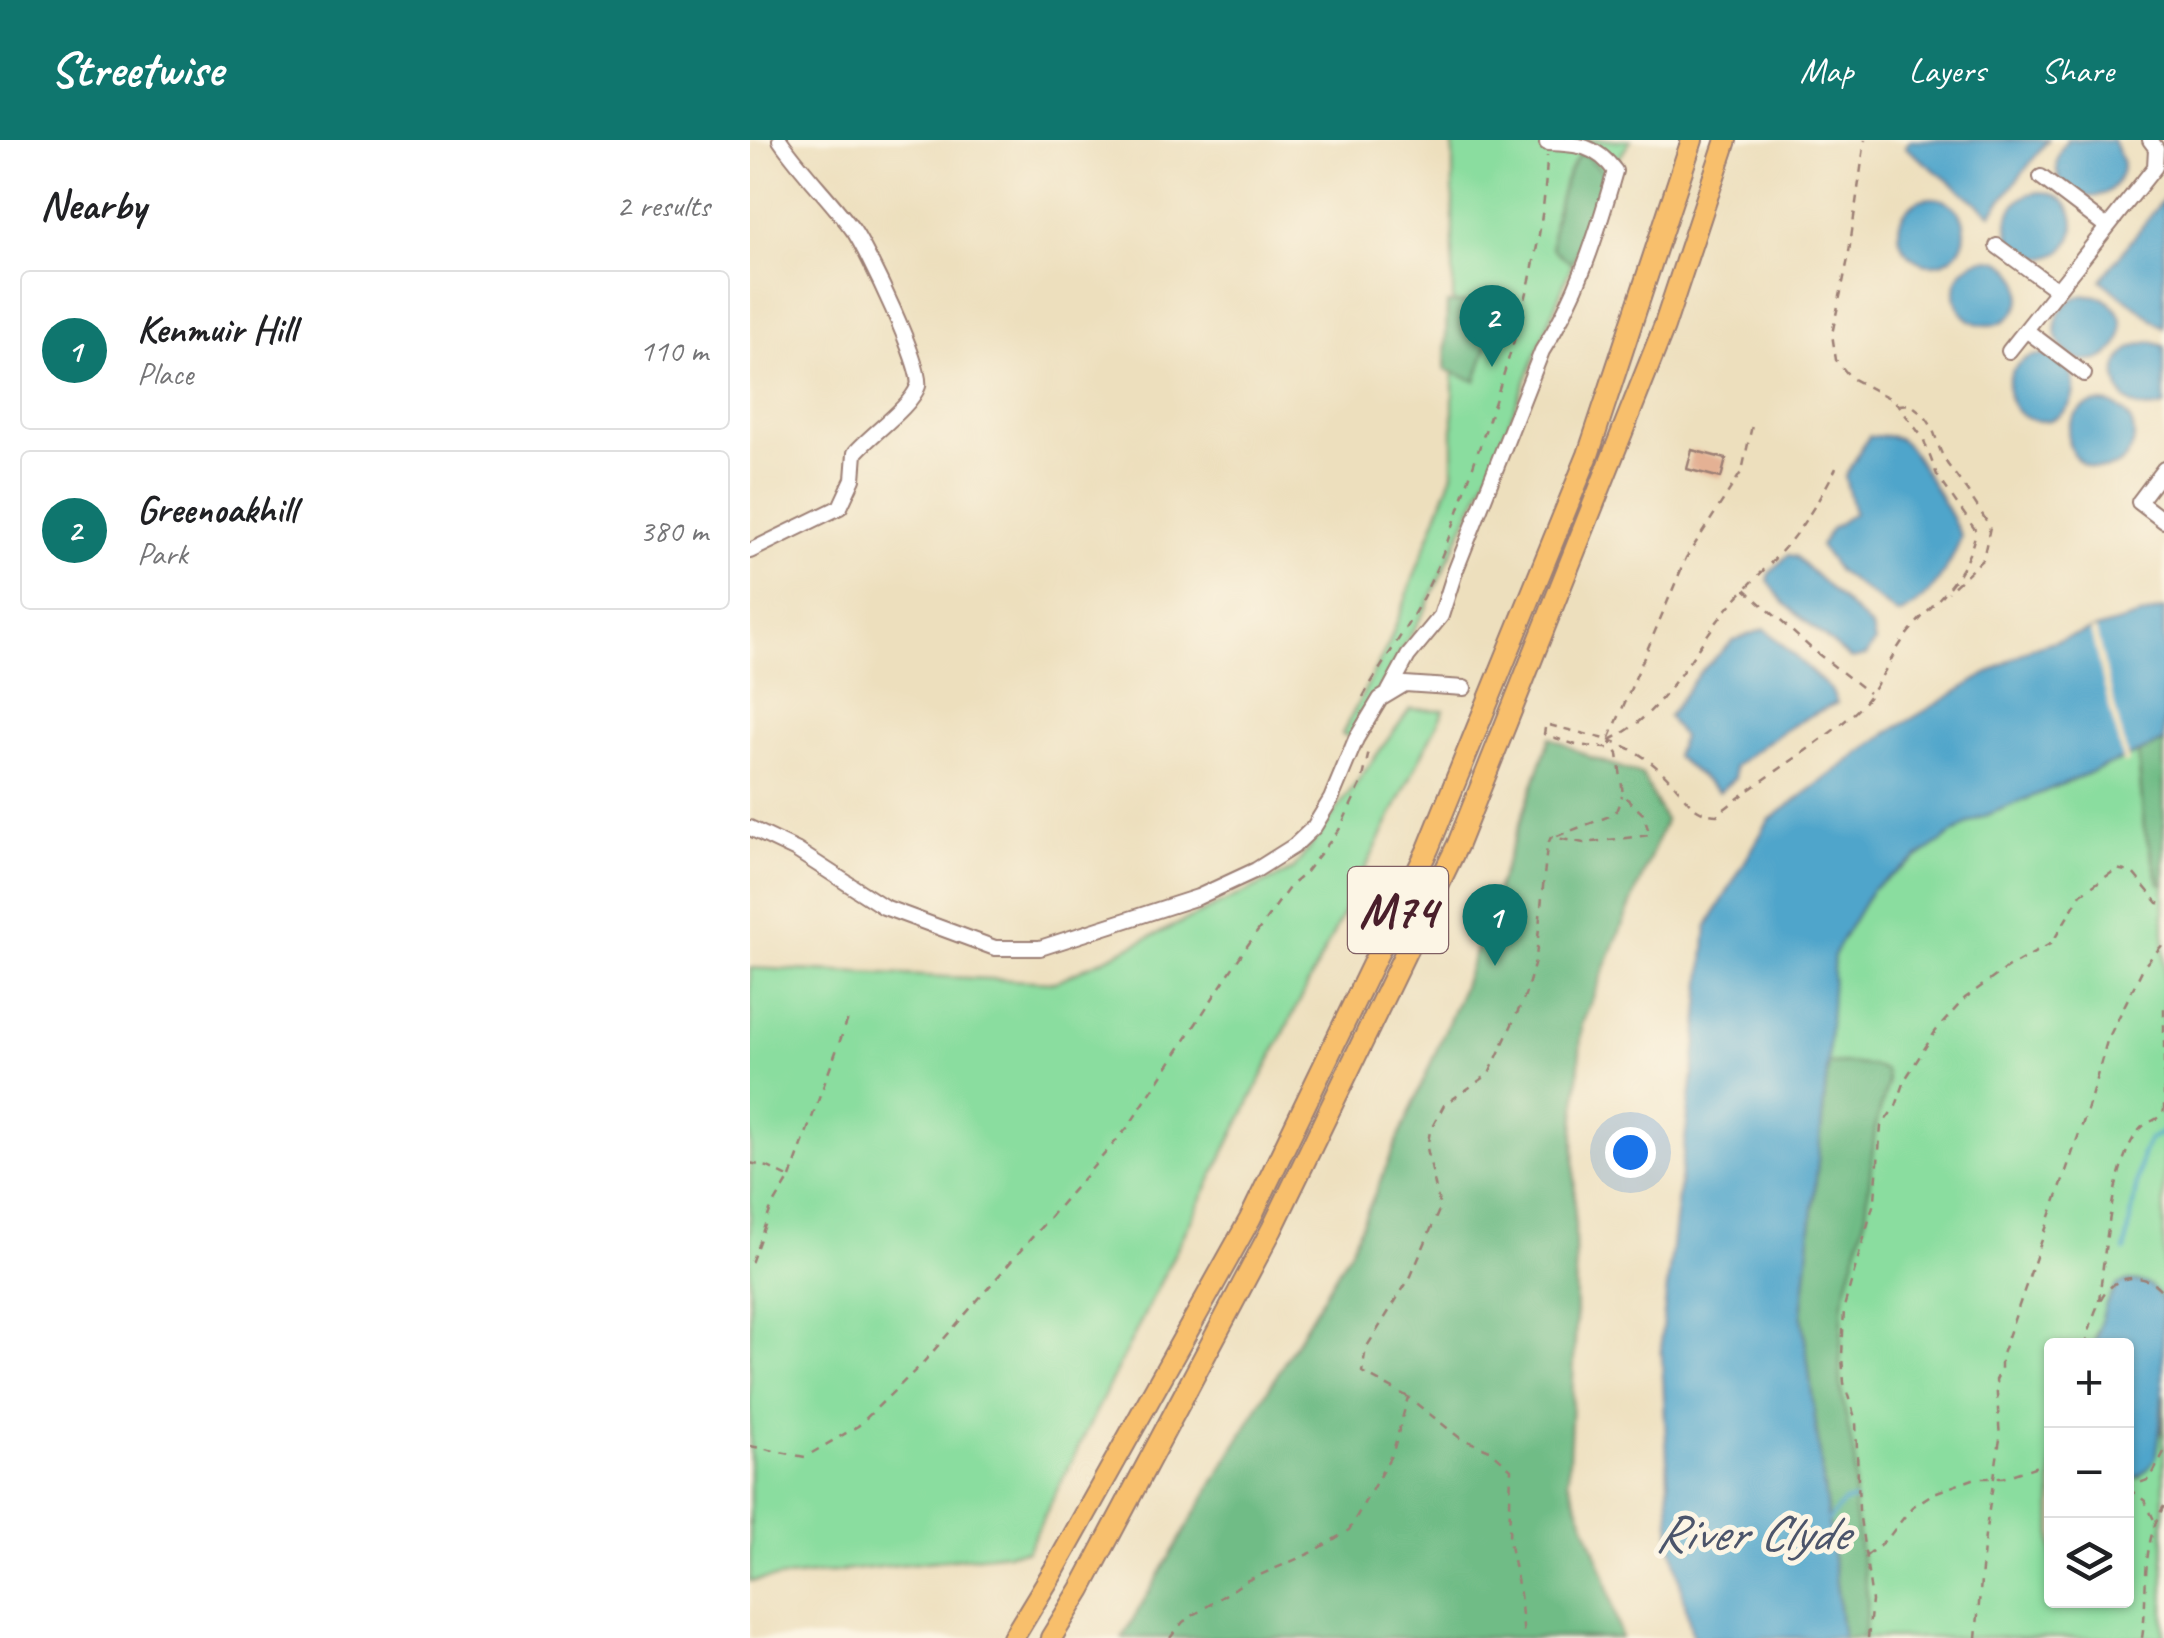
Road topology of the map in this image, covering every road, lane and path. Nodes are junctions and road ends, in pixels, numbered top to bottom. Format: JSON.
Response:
{"nodes":[{"id":1,"x":780,"y":140,"type":"edge"},
{"id":2,"x":1692,"y":140,"type":"edge"},
{"id":3,"x":1728,"y":140,"type":"edge"},
{"id":4,"x":1866,"y":140,"type":"edge"},
{"id":5,"x":2150,"y":140,"type":"edge"},
{"id":6,"x":1548,"y":143,"type":"joint"},
{"id":7,"x":2041,"y":177,"type":"dead end"},
{"id":8,"x":2107,"y":226,"type":"junction"},
{"id":9,"x":1997,"y":246,"type":"dead end"},
{"id":10,"x":2057,"y":290,"type":"junction"},
{"id":11,"x":2026,"y":330,"type":"junction"},
{"id":12,"x":2009,"y":351,"type":"dead end"},
{"id":13,"x":2084,"y":374,"type":"dead end"},
{"id":14,"x":1898,"y":405,"type":"junction"},
{"id":15,"x":1753,"y":420,"type":"dead end"},
{"id":16,"x":1836,"y":468,"type":"dead end"},
{"id":17,"x":2164,"y":469,"type":"edge"},
{"id":18,"x":2164,"y":521,"type":"edge"},
{"id":19,"x":750,"y":552,"type":"edge"},
{"id":20,"x":1744,"y":588,"type":"junction"},
{"id":21,"x":1944,"y":596,"type":"junction"},
{"id":22,"x":1464,"y":688,"type":"dead end"},
{"id":23,"x":1390,"y":691,"type":"junction"},
{"id":24,"x":1870,"y":694,"type":"junction"},
{"id":25,"x":1362,"y":699,"type":"dead end"},
{"id":26,"x":1356,"y":739,"type":"junction"},
{"id":27,"x":1609,"y":740,"type":"junction"},
{"id":28,"x":1614,"y":749,"type":"junction"},
{"id":29,"x":1623,"y":795,"type":"junction"},
{"id":30,"x":750,"y":828,"type":"edge"},
{"id":31,"x":1554,"y":838,"type":"junction"},
{"id":32,"x":2164,"y":904,"type":"edge"},
{"id":33,"x":2164,"y":943,"type":"edge"},
{"id":34,"x":2164,"y":1006,"type":"edge"},
{"id":35,"x":849,"y":1016,"type":"dead end"},
{"id":36,"x":2158,"y":1119,"type":"junction"},
{"id":37,"x":2164,"y":1120,"type":"edge"},
{"id":38,"x":750,"y":1164,"type":"edge"},
{"id":39,"x":790,"y":1178,"type":"junction"},
{"id":40,"x":750,"y":1266,"type":"edge"},
{"id":41,"x":2164,"y":1294,"type":"edge"},
{"id":42,"x":2098,"y":1301,"type":"junction"},
{"id":43,"x":2088,"y":1338,"type":"edge"},
{"id":44,"x":1408,"y":1397,"type":"junction"},
{"id":45,"x":750,"y":1446,"type":"edge"},
{"id":46,"x":2164,"y":1452,"type":"edge"},
{"id":47,"x":2044,"y":1463,"type":"edge"},
{"id":48,"x":1995,"y":1478,"type":"junction"},
{"id":49,"x":2134,"y":1485,"type":"edge"},
{"id":50,"x":2134,"y":1493,"type":"edge"},
{"id":51,"x":2164,"y":1506,"type":"edge"},
{"id":52,"x":2155,"y":1522,"type":"junction"},
{"id":53,"x":1865,"y":1557,"type":"junction"},
{"id":54,"x":1013,"y":1638,"type":"edge"},
{"id":55,"x":1051,"y":1638,"type":"edge"},
{"id":56,"x":1170,"y":1638,"type":"edge"},
{"id":57,"x":1524,"y":1638,"type":"edge"},
{"id":58,"x":1868,"y":1638,"type":"edge"},
{"id":59,"x":1976,"y":1638,"type":"edge"},
{"id":60,"x":2142,"y":1638,"type":"edge"}],
"edges":[{"from":1,"to":19,"type":"lane"},
{"from":2,"to":54,"type":"highway","number":"M74"},
{"from":3,"to":55,"type":"highway","number":"M74"},
{"from":4,"to":14,"type":"path"},
{"from":5,"to":8,"type":"lane"},
{"from":6,"to":23,"type":"lane"},
{"from":6,"to":25,"type":"path"},
{"from":7,"to":8,"type":"lane"},
{"from":8,"to":10,"type":"lane"},
{"from":9,"to":10,"type":"lane"},
{"from":10,"to":11,"type":"lane"},
{"from":11,"to":12,"type":"lane"},
{"from":11,"to":13,"type":"lane"},
{"from":14,"to":21,"type":"path"},
{"from":14,"to":21,"type":"path"},
{"from":15,"to":27,"type":"path"},
{"from":16,"to":20,"type":"path"},
{"from":17,"to":18,"type":"lane"},
{"from":20,"to":24,"type":"path"},
{"from":20,"to":27,"type":"path"},
{"from":21,"to":24,"type":"path"},
{"from":22,"to":23,"type":"lane"},
{"from":23,"to":26,"type":"lane"},
{"from":24,"to":27,"type":"path"},
{"from":26,"to":30,"type":"lane"},
{"from":26,"to":45,"type":"path"},
{"from":27,"to":28,"type":"path"},
{"from":27,"to":28,"type":"path"},
{"from":28,"to":29,"type":"path"},
{"from":29,"to":31,"type":"path"},
{"from":29,"to":31,"type":"path"},
{"from":31,"to":44,"type":"path"},
{"from":32,"to":53,"type":"path"},
{"from":33,"to":48,"type":"path"},
{"from":34,"to":36,"type":"path"},
{"from":35,"to":39,"type":"path"},
{"from":36,"to":37,"type":"path"},
{"from":36,"to":42,"type":"path"},
{"from":38,"to":39,"type":"path"},
{"from":39,"to":40,"type":"path"},
{"from":41,"to":42,"type":"path"},
{"from":42,"to":43,"type":"path"},
{"from":44,"to":56,"type":"path"},
{"from":44,"to":57,"type":"path"},
{"from":46,"to":49,"type":"path"},
{"from":47,"to":48,"type":"path"},
{"from":48,"to":53,"type":"path"},
{"from":48,"to":59,"type":"path"},
{"from":50,"to":52,"type":"path"},
{"from":51,"to":52,"type":"path"},
{"from":52,"to":60,"type":"path"},
{"from":53,"to":58,"type":"path"}]}
